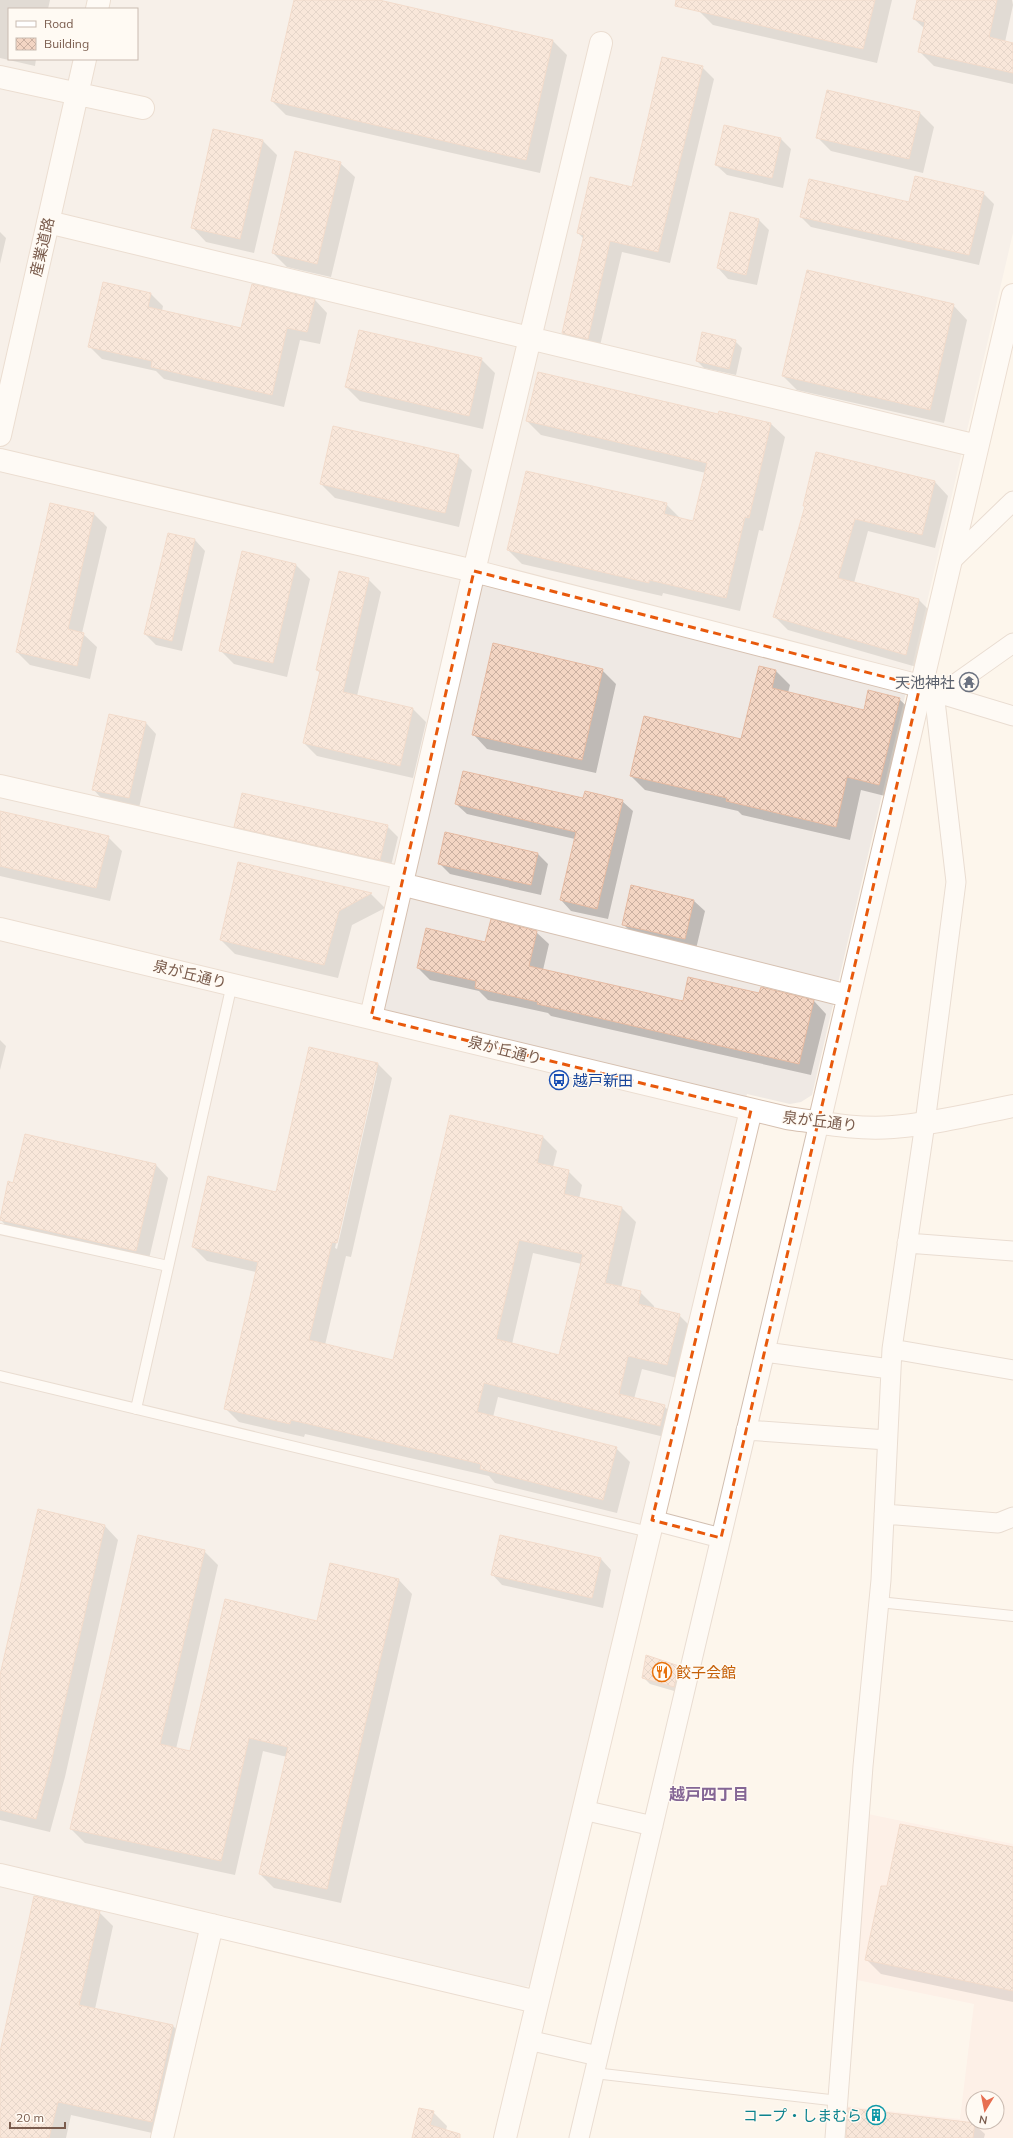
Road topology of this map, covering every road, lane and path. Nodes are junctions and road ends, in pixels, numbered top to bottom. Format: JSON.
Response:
{"nodes":[{"id":1,"x":601,"y":43,"type":"dead end"},
{"id":2,"x":85,"y":60,"type":"edge"},
{"id":3,"x":0,"y":77,"type":"edge"},
{"id":4,"x":77,"y":94,"type":"junction"},
{"id":5,"x":143,"y":108,"type":"dead end"},
{"id":6,"x":48,"y":222,"type":"junction"},
{"id":7,"x":1013,"y":295,"type":"edge"},
{"id":8,"x":531,"y":337,"type":"junction"},
{"id":9,"x":0,"y":435,"type":"edge"},
{"id":10,"x":977,"y":446,"type":"junction"},
{"id":11,"x":0,"y":460,"type":"edge"},
{"id":12,"x":1013,"y":501,"type":"edge"},
{"id":13,"x":950,"y":562,"type":"junction"},
{"id":14,"x":474,"y":571,"type":"junction"},
{"id":15,"x":1013,"y":643,"type":"edge"},
{"id":16,"x":932,"y":691,"type":"junction"},
{"id":17,"x":1013,"y":716,"type":"edge"},
{"id":18,"x":0,"y":786,"type":"edge"},
{"id":19,"x":402,"y":881,"type":"junction"},
{"id":20,"x":0,"y":929,"type":"edge"},
{"id":21,"x":232,"y":984,"type":"junction"},
{"id":22,"x":848,"y":996,"type":"junction"},
{"id":23,"x":370,"y":1018,"type":"junction"},
{"id":24,"x":1013,"y":1106,"type":"edge"},
{"id":25,"x":751,"y":1110,"type":"junction"},
{"id":26,"x":819,"y":1123,"type":"junction"},
{"id":27,"x":925,"y":1123,"type":"junction"},
{"id":28,"x":0,"y":1229,"type":"edge"},
{"id":29,"x":907,"y":1243,"type":"junction"},
{"id":30,"x":1013,"y":1251,"type":"edge"},
{"id":31,"x":168,"y":1266,"type":"junction"},
{"id":32,"x":892,"y":1348,"type":"junction"},
{"id":33,"x":765,"y":1352,"type":"junction"},
{"id":34,"x":890,"y":1369,"type":"junction"},
{"id":35,"x":1013,"y":1370,"type":"edge"},
{"id":36,"x":0,"y":1376,"type":"edge"},
{"id":37,"x":136,"y":1409,"type":"junction"},
{"id":38,"x":746,"y":1430,"type":"junction"},
{"id":39,"x":887,"y":1440,"type":"junction"},
{"id":40,"x":884,"y":1514,"type":"junction"},
{"id":41,"x":1013,"y":1517,"type":"edge"},
{"id":42,"x":651,"y":1526,"type":"junction"},
{"id":43,"x":721,"y":1538,"type":"junction"},
{"id":44,"x":879,"y":1602,"type":"junction"},
{"id":45,"x":1013,"y":1616,"type":"edge"},
{"id":46,"x":583,"y":1810,"type":"junction"},
{"id":47,"x":653,"y":1826,"type":"junction"},
{"id":48,"x":0,"y":1875,"type":"edge"},
{"id":49,"x":212,"y":1925,"type":"junction"},
{"id":50,"x":537,"y":2002,"type":"junction"},
{"id":51,"x":528,"y":2040,"type":"junction"},
{"id":52,"x":596,"y":2065,"type":"junction"},
{"id":53,"x":839,"y":2101,"type":"junction"},
{"id":54,"x":162,"y":2138,"type":"edge"},
{"id":55,"x":505,"y":2138,"type":"edge"},
{"id":56,"x":579,"y":2138,"type":"edge"},
{"id":57,"x":835,"y":2138,"type":"edge"}],
"edges":[{"from":1,"to":8,"type":"street"},
{"from":2,"to":4,"type":"street","name":"産業道路"},
{"from":3,"to":4,"type":"street"},
{"from":4,"to":5,"type":"street"},
{"from":4,"to":6,"type":"street","name":"産業道路"},
{"from":6,"to":8,"type":"street"},
{"from":6,"to":9,"type":"street","name":"産業道路"},
{"from":7,"to":10,"type":"street"},
{"from":8,"to":10,"type":"street"},
{"from":8,"to":14,"type":"street"},
{"from":10,"to":13,"type":"street"},
{"from":11,"to":14,"type":"street"},
{"from":12,"to":13,"type":"street"},
{"from":13,"to":16,"type":"street"},
{"from":14,"to":16,"type":"street"},
{"from":14,"to":19,"type":"street"},
{"from":15,"to":16,"type":"street"},
{"from":16,"to":17,"type":"street"},
{"from":16,"to":22,"type":"street"},
{"from":16,"to":27,"type":"street"},
{"from":18,"to":19,"type":"street"},
{"from":19,"to":22,"type":"street"},
{"from":19,"to":23,"type":"street"},
{"from":20,"to":21,"type":"street","name":"泉が丘通り"},
{"from":21,"to":23,"type":"street","name":"泉が丘通り"},
{"from":21,"to":31,"type":"lane"},
{"from":22,"to":26,"type":"street"},
{"from":23,"to":25,"type":"street","name":"泉が丘通り"},
{"from":24,"to":27,"type":"street","name":"泉が丘通り"},
{"from":25,"to":26,"type":"street","name":"泉が丘通り"},
{"from":25,"to":42,"type":"street"},
{"from":26,"to":27,"type":"street","name":"泉が丘通り"},
{"from":26,"to":33,"type":"street"},
{"from":27,"to":29,"type":"street"},
{"from":28,"to":31,"type":"lane"},
{"from":29,"to":30,"type":"street"},
{"from":29,"to":32,"type":"street"},
{"from":31,"to":37,"type":"lane"},
{"from":32,"to":34,"type":"street"},
{"from":32,"to":35,"type":"street"},
{"from":33,"to":34,"type":"street"},
{"from":33,"to":38,"type":"street"},
{"from":34,"to":39,"type":"street"},
{"from":36,"to":37,"type":"lane"},
{"from":37,"to":42,"type":"lane"},
{"from":38,"to":39,"type":"street"},
{"from":38,"to":43,"type":"street"},
{"from":39,"to":40,"type":"street"},
{"from":40,"to":41,"type":"street"},
{"from":40,"to":44,"type":"street"},
{"from":42,"to":43,"type":"street"},
{"from":42,"to":46,"type":"street"},
{"from":43,"to":47,"type":"street"},
{"from":44,"to":45,"type":"lane"},
{"from":44,"to":53,"type":"street"},
{"from":46,"to":47,"type":"street"},
{"from":46,"to":50,"type":"street"},
{"from":47,"to":52,"type":"street"},
{"from":48,"to":49,"type":"street"},
{"from":49,"to":50,"type":"street"},
{"from":49,"to":54,"type":"street"},
{"from":50,"to":51,"type":"street"},
{"from":51,"to":52,"type":"street"},
{"from":51,"to":55,"type":"street"},
{"from":52,"to":53,"type":"lane"},
{"from":52,"to":56,"type":"street"},
{"from":53,"to":57,"type":"street"}]}
